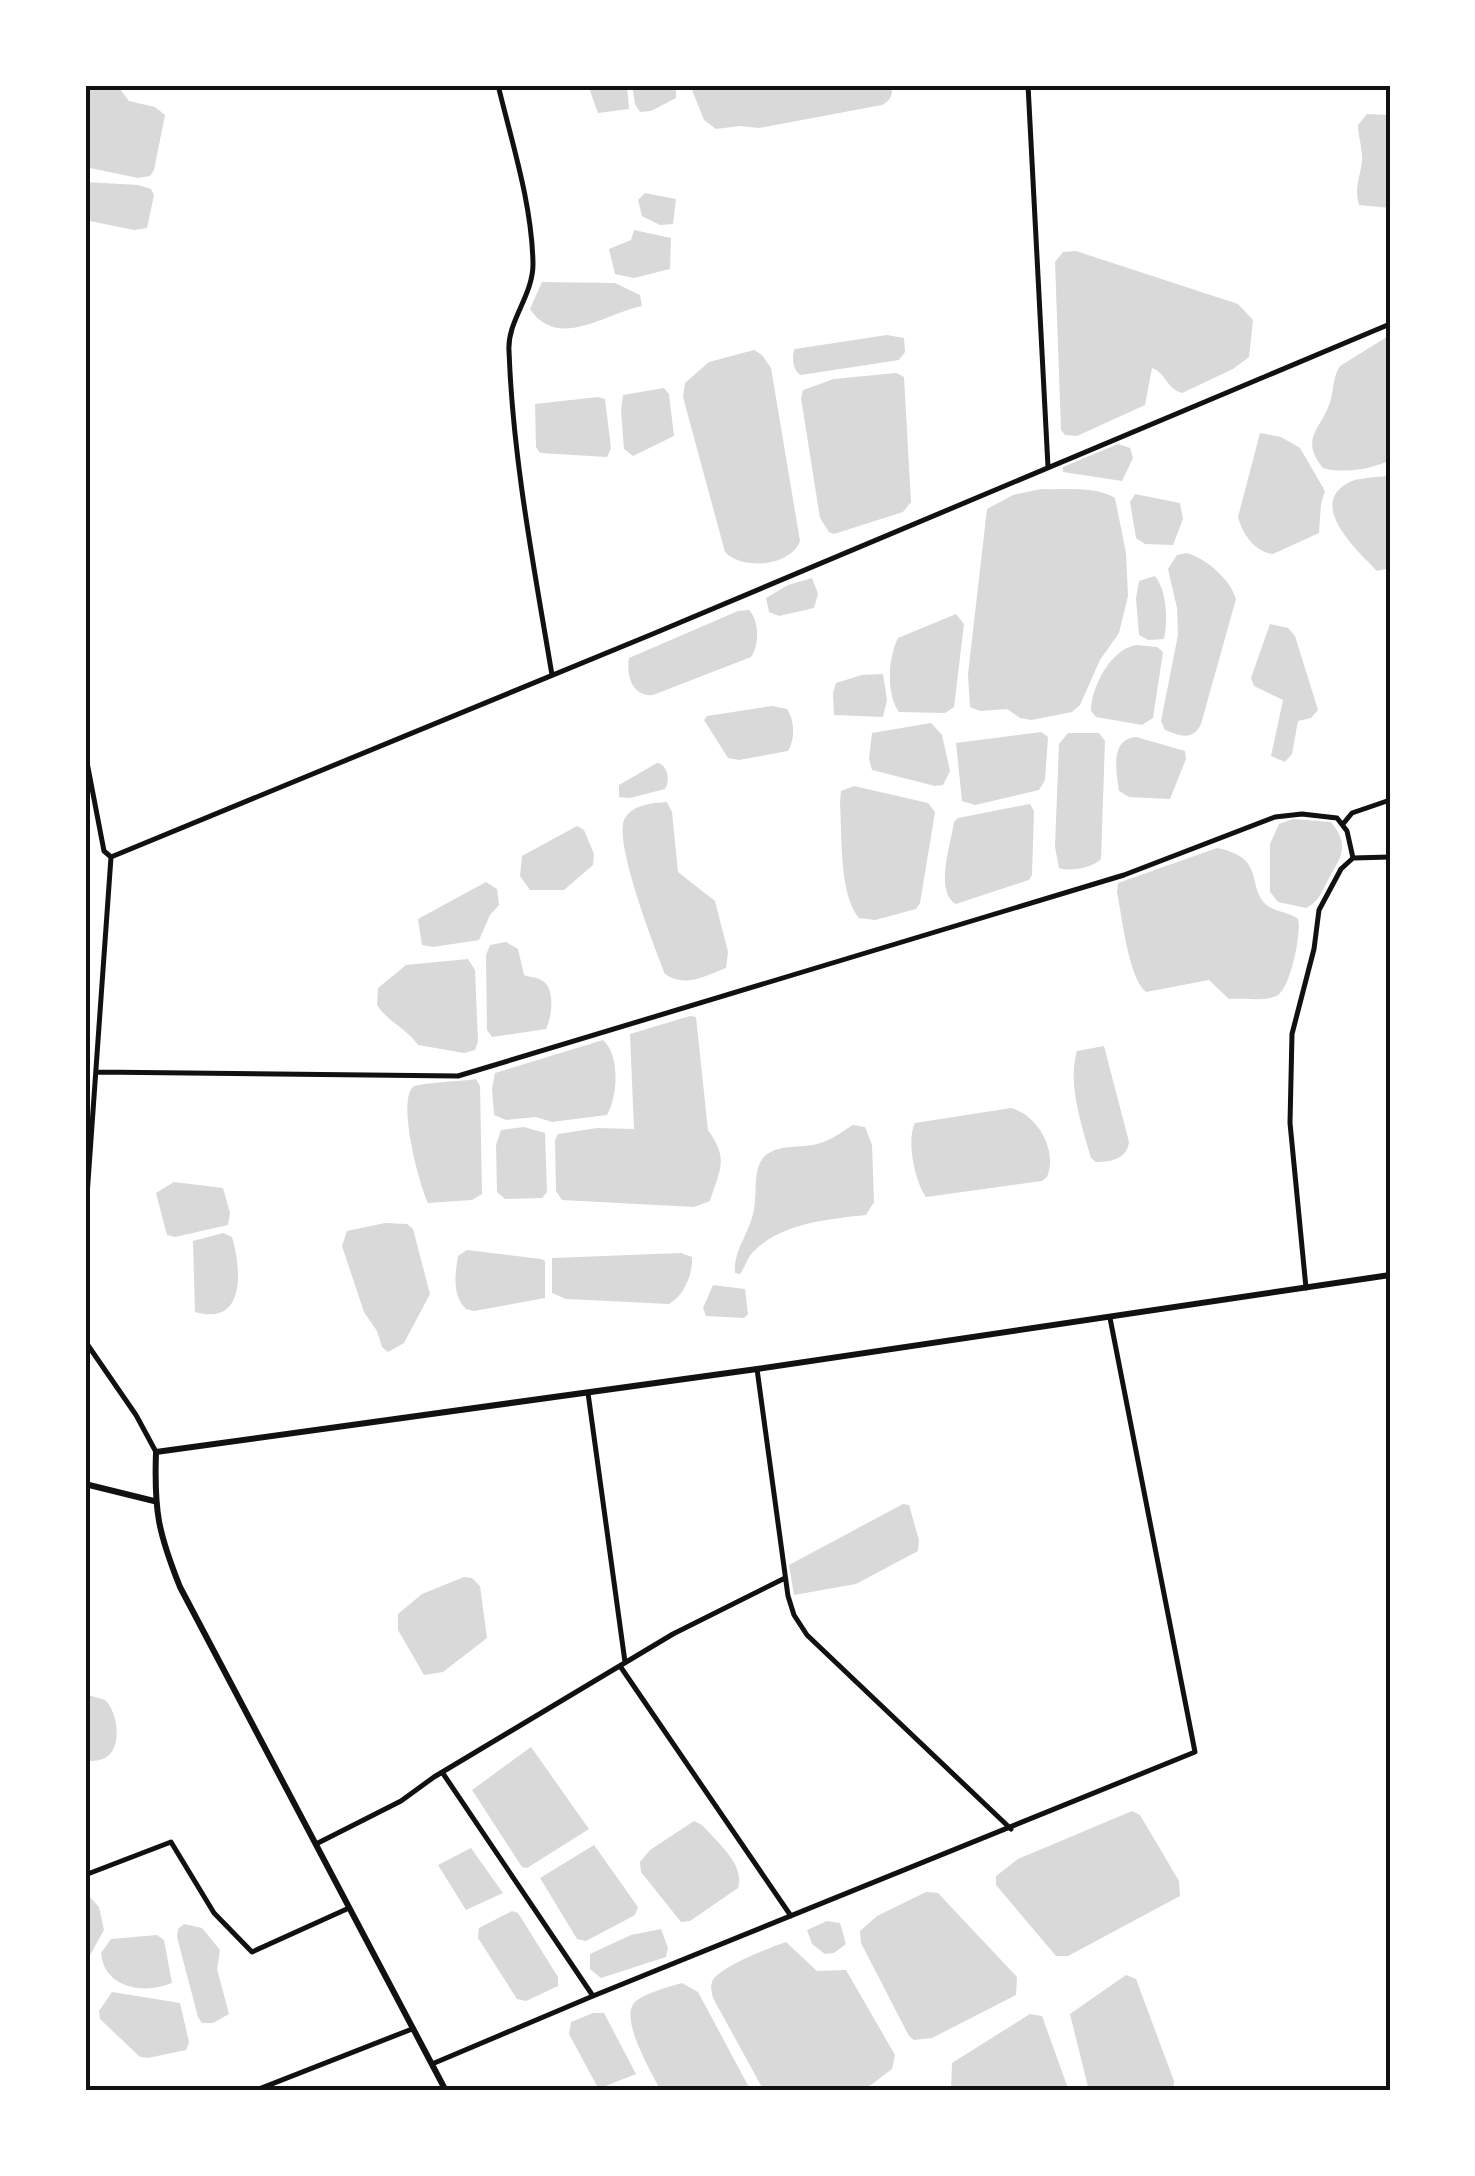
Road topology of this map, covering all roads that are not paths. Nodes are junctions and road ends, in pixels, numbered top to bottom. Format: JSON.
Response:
{"nodes":[{"id":1,"x":498,"y":85,"type":"edge"},
{"id":2,"x":1028,"y":85,"type":"edge"},
{"id":3,"x":1390,"y":324,"type":"edge"},
{"id":4,"x":1048,"y":468,"type":"junction"},
{"id":5,"x":552,"y":674,"type":"junction"},
{"id":6,"x":85,"y":752,"type":"edge"},
{"id":7,"x":1390,"y":800,"type":"edge"},
{"id":8,"x":1343,"y":824,"type":"junction"},
{"id":9,"x":110,"y":857,"type":"junction"},
{"id":10,"x":1354,"y":858,"type":"junction"},
{"id":11,"x":1390,"y":858,"type":"edge"},
{"id":12,"x":96,"y":1072,"type":"junction"},
{"id":13,"x":85,"y":1224,"type":"edge"},
{"id":14,"x":1390,"y":1275,"type":"edge"},
{"id":15,"x":1306,"y":1288,"type":"junction"},
{"id":16,"x":1110,"y":1318,"type":"junction"},
{"id":17,"x":85,"y":1341,"type":"edge"},
{"id":18,"x":756,"y":1369,"type":"junction"},
{"id":19,"x":588,"y":1392,"type":"junction"},
{"id":20,"x":156,"y":1452,"type":"junction"},
{"id":21,"x":85,"y":1484,"type":"edge"},
{"id":22,"x":154,"y":1501,"type":"junction"},
{"id":23,"x":785,"y":1578,"type":"junction"},
{"id":24,"x":622,"y":1664,"type":"junction"},
{"id":25,"x":442,"y":1772,"type":"junction"},
{"id":26,"x":1011,"y":1828,"type":"junction"},
{"id":27,"x":316,"y":1844,"type":"junction"},
{"id":28,"x":85,"y":1875,"type":"edge"},
{"id":29,"x":349,"y":1908,"type":"junction"},
{"id":30,"x":792,"y":1916,"type":"junction"},
{"id":31,"x":593,"y":1996,"type":"junction"},
{"id":32,"x":412,"y":2029,"type":"junction"},
{"id":33,"x":432,"y":2065,"type":"junction"},
{"id":34,"x":280,"y":2082,"type":"junction"},
{"id":35,"x":283,"y":2090,"type":"edge"},
{"id":36,"x":254,"y":2091,"type":"edge"},
{"id":37,"x":446,"y":2091,"type":"edge"}],
"edges":[{"from":1,"to":5,"type":"street"},
{"from":2,"to":4,"type":"street"},
{"from":3,"to":4,"type":"street"},
{"from":4,"to":5,"type":"street"},
{"from":5,"to":9,"type":"street"},
{"from":6,"to":9,"type":"street"},
{"from":7,"to":8,"type":"street"},
{"from":8,"to":10,"type":"street"},
{"from":8,"to":12,"type":"street"},
{"from":9,"to":12,"type":"street"},
{"from":10,"to":11,"type":"street"},
{"from":10,"to":15,"type":"street"},
{"from":12,"to":13,"type":"street"},
{"from":14,"to":15,"type":"street"},
{"from":15,"to":16,"type":"street"},
{"from":16,"to":18,"type":"street"},
{"from":16,"to":26,"type":"street"},
{"from":17,"to":20,"type":"street"},
{"from":18,"to":19,"type":"street"},
{"from":18,"to":23,"type":"street"},
{"from":19,"to":20,"type":"street"},
{"from":19,"to":24,"type":"street"},
{"from":20,"to":22,"type":"street"},
{"from":21,"to":22,"type":"street"},
{"from":22,"to":27,"type":"street"},
{"from":23,"to":24,"type":"street"},
{"from":23,"to":26,"type":"street"},
{"from":24,"to":25,"type":"street"},
{"from":24,"to":30,"type":"street"},
{"from":25,"to":27,"type":"street"},
{"from":25,"to":31,"type":"street"},
{"from":26,"to":30,"type":"street"},
{"from":27,"to":29,"type":"street"},
{"from":28,"to":29,"type":"street"},
{"from":29,"to":32,"type":"street"},
{"from":30,"to":31,"type":"street"},
{"from":31,"to":33,"type":"street"},
{"from":32,"to":33,"type":"street"},
{"from":32,"to":34,"type":"street"},
{"from":33,"to":37,"type":"street"},
{"from":34,"to":35,"type":"street"},
{"from":34,"to":36,"type":"street"}]}
